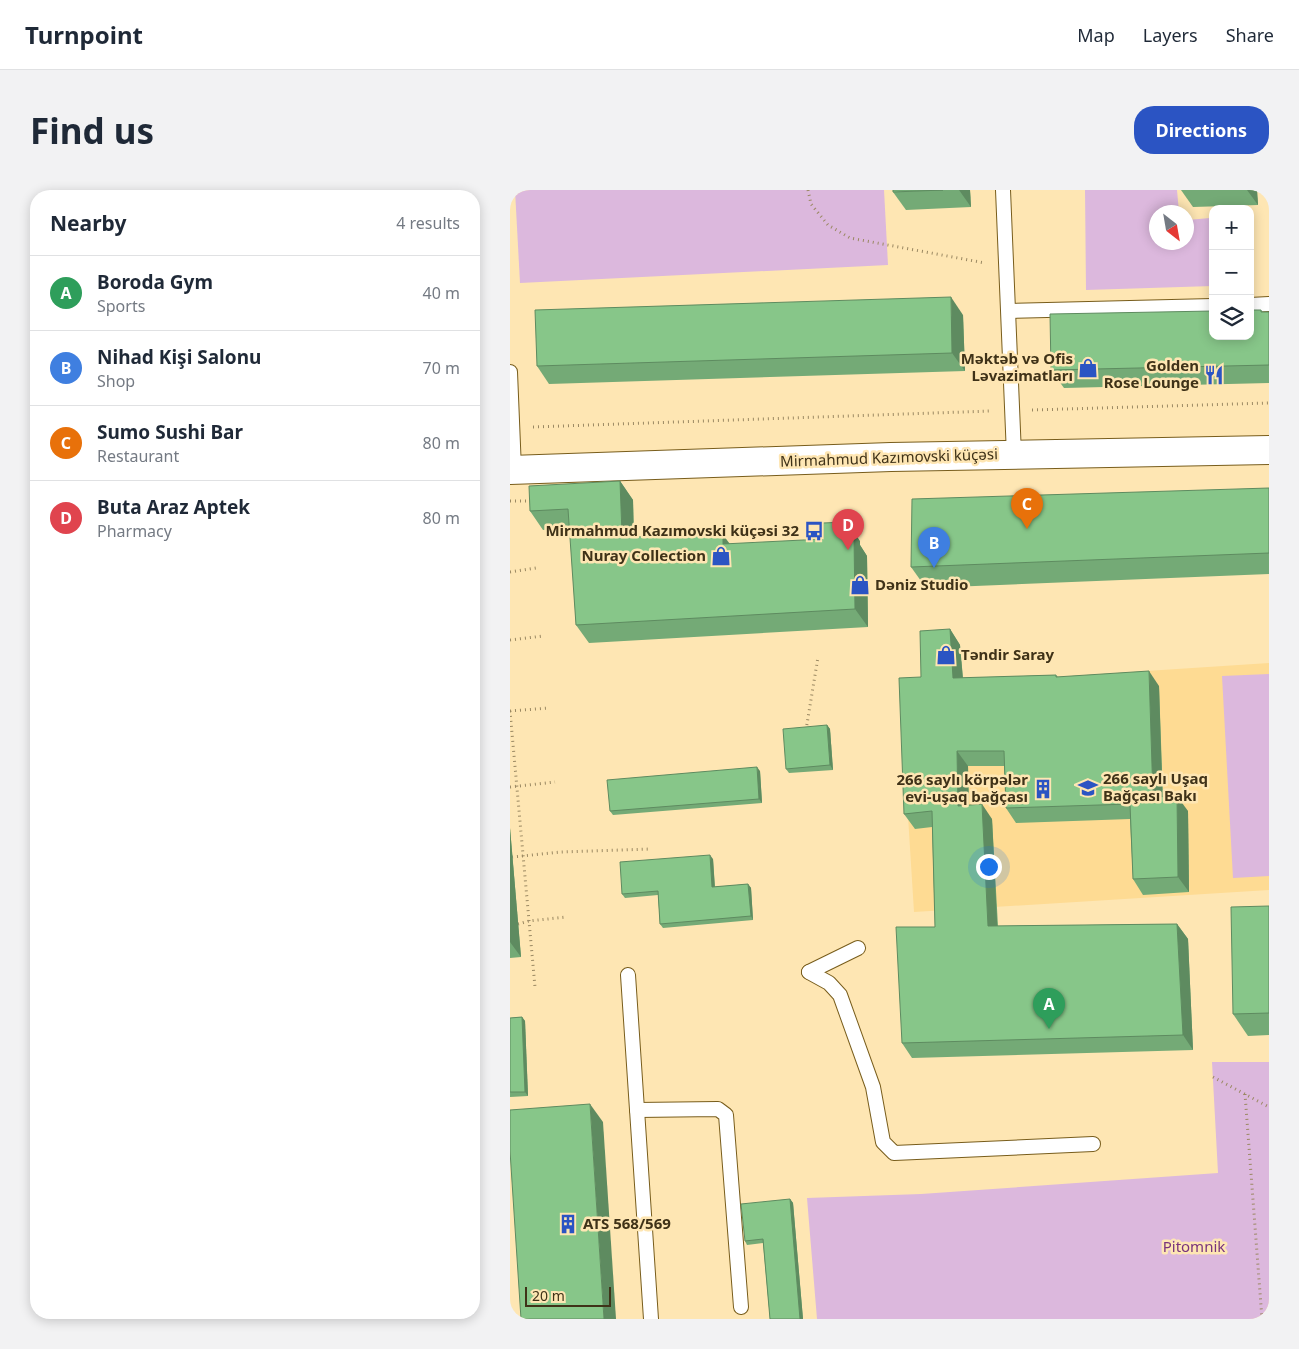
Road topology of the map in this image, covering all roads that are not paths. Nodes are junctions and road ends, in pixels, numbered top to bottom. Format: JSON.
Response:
{"nodes":[{"id":1,"x":1003,"y":190,"type":"edge"},
{"id":2,"x":1254,"y":304,"type":"edge"},
{"id":3,"x":1269,"y":304,"type":"edge"},
{"id":4,"x":1209,"y":306,"type":"edge"},
{"id":5,"x":1009,"y":311,"type":"junction"},
{"id":6,"x":510,"y":372,"type":"edge"},
{"id":7,"x":1269,"y":450,"type":"edge"},
{"id":8,"x":1014,"y":454,"type":"junction"},
{"id":9,"x":512,"y":470,"type":"edge"},
{"id":10,"x":858,"y":948,"type":"dead end"},
{"id":11,"x":628,"y":975,"type":"dead end"},
{"id":12,"x":637,"y":1110,"type":"junction"},
{"id":13,"x":1093,"y":1144,"type":"dead end"},
{"id":14,"x":741,"y":1307,"type":"dead end"},
{"id":15,"x":651,"y":1319,"type":"edge"}],
"edges":[{"from":1,"to":5,"type":"lane"},
{"from":2,"to":3,"type":"lane"},
{"from":4,"to":5,"type":"lane"},
{"from":5,"to":8,"type":"lane"},
{"from":6,"to":9,"type":"lane"},
{"from":7,"to":8,"type":"street","name":"Mirmahmud Kazımovski küçəsi"},
{"from":8,"to":9,"type":"street","name":"Mirmahmud Kazımovski küçəsi"},
{"from":10,"to":13,"type":"lane"},
{"from":11,"to":12,"type":"lane"},
{"from":12,"to":14,"type":"lane"},
{"from":12,"to":15,"type":"lane"}]}
